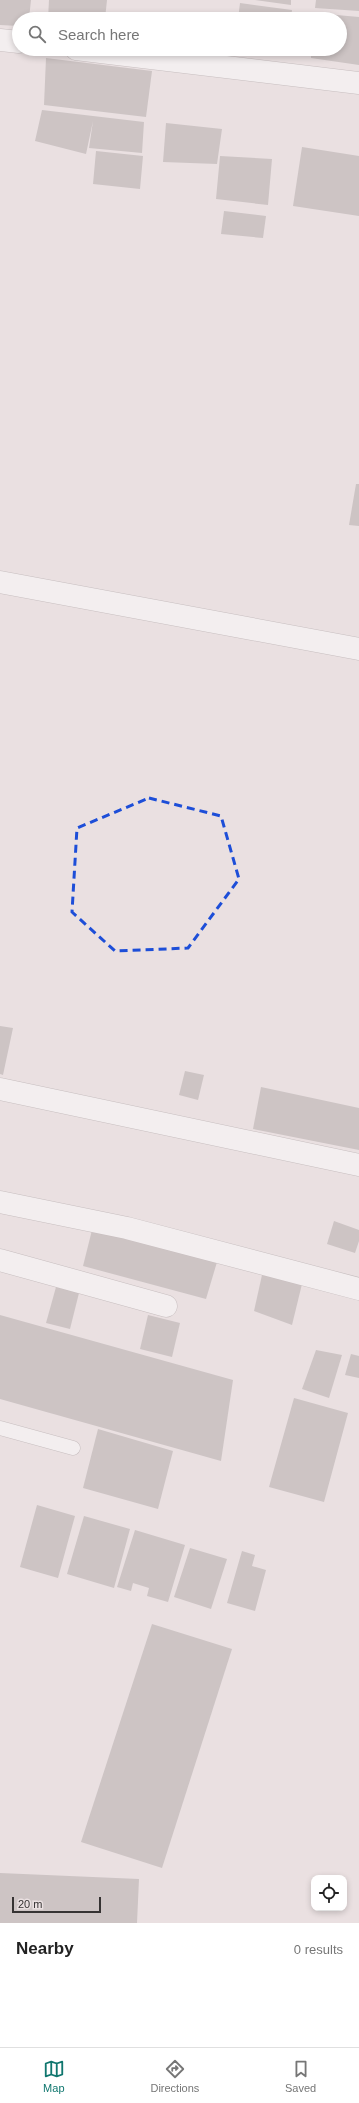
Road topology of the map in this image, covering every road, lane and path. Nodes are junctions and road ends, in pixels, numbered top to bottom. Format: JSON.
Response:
{"nodes":[{"id":1,"x":0,"y":40,"type":"edge"},
{"id":2,"x":12,"y":41,"type":"edge"},
{"id":3,"x":136,"y":56,"type":"edge"},
{"id":4,"x":359,"y":82,"type":"edge"},
{"id":5,"x":0,"y":582,"type":"edge"},
{"id":6,"x":359,"y":649,"type":"edge"},
{"id":7,"x":0,"y":1089,"type":"edge"},
{"id":8,"x":359,"y":1165,"type":"edge"},
{"id":9,"x":0,"y":1202,"type":"edge"},
{"id":10,"x":0,"y":1260,"type":"edge"},
{"id":11,"x":359,"y":1289,"type":"edge"},
{"id":12,"x":166,"y":1306,"type":"dead end"},
{"id":13,"x":0,"y":1428,"type":"edge"},
{"id":14,"x":73,"y":1448,"type":"dead end"}],
"edges":[{"from":1,"to":2,"type":"street"},
{"from":3,"to":4,"type":"street"},
{"from":5,"to":6,"type":"street"},
{"from":7,"to":8,"type":"street"},
{"from":9,"to":11,"type":"street"},
{"from":10,"to":12,"type":"street"},
{"from":13,"to":14,"type":"lane"}]}
